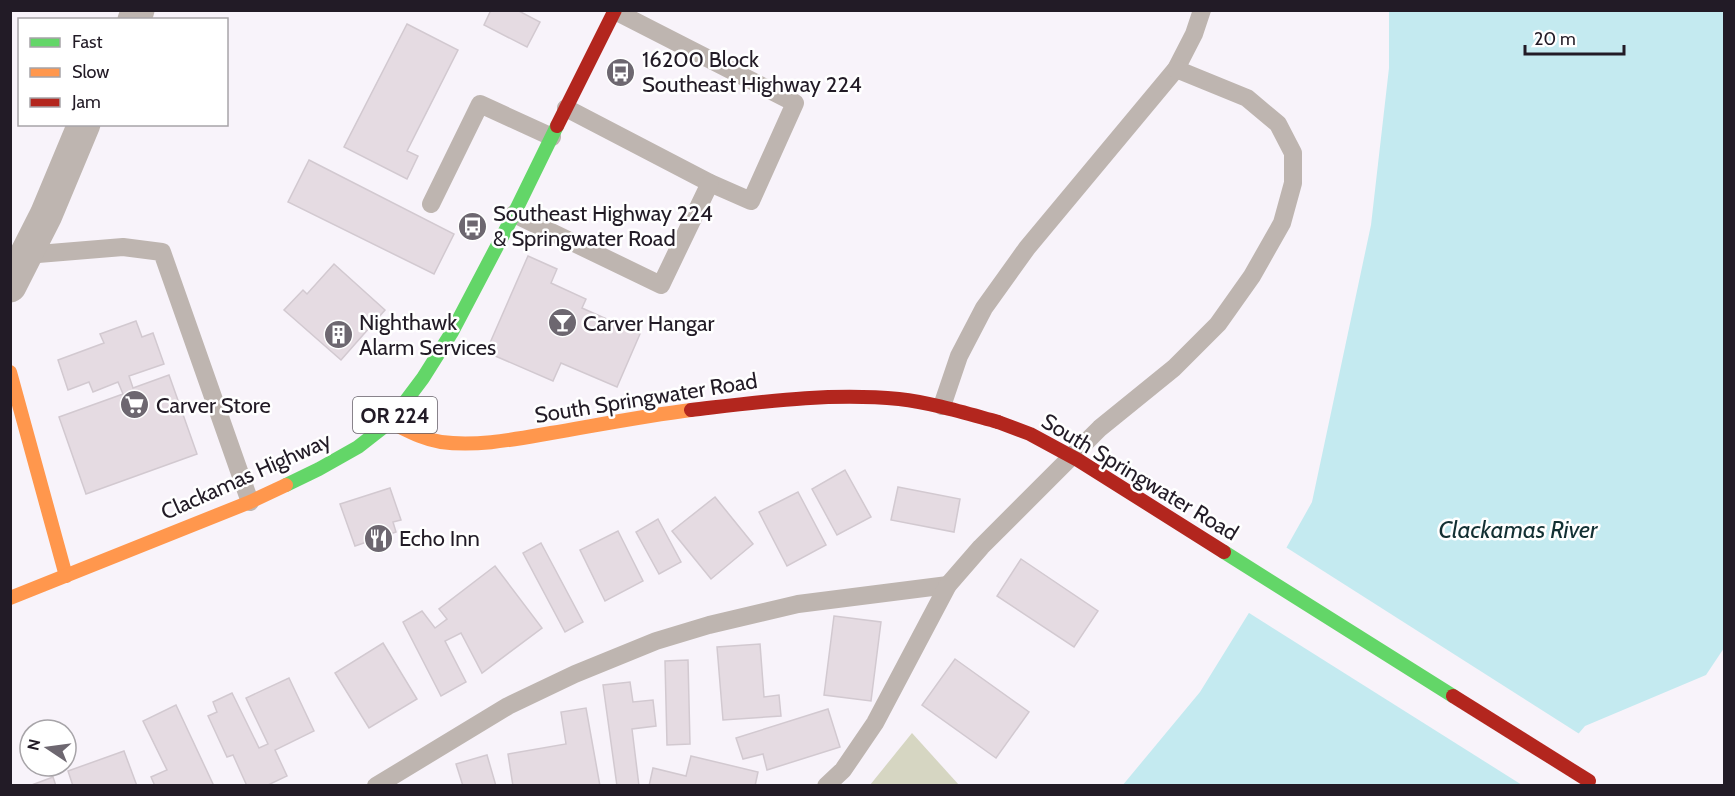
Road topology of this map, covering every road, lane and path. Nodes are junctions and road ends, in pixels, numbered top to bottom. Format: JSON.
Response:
{"nodes":[{"id":1,"x":1202,"y":10,"type":"edge"},
{"id":2,"x":615,"y":11,"type":"edge"},
{"id":3,"x":1176,"y":69,"type":"junction"},
{"id":4,"x":566,"y":108,"type":"junction"},
{"id":5,"x":83,"y":126,"type":"edge"},
{"id":6,"x":552,"y":137,"type":"junction"},
{"id":7,"x":710,"y":183,"type":"junction"},
{"id":8,"x":431,"y":204,"type":"dead end"},
{"id":9,"x":514,"y":214,"type":"junction"},
{"id":10,"x":26,"y":255,"type":"junction"},
{"id":11,"x":10,"y":286,"type":"edge"},
{"id":12,"x":10,"y":372,"type":"edge"},
{"id":13,"x":942,"y":406,"type":"junction"},
{"id":14,"x":390,"y":422,"type":"junction"},
{"id":15,"x":250,"y":502,"type":"junction"},
{"id":16,"x":66,"y":576,"type":"junction"},
{"id":17,"x":948,"y":585,"type":"junction"},
{"id":18,"x":10,"y":598,"type":"edge"},
{"id":19,"x":1595,"y":783,"type":"edge"},
{"id":20,"x":376,"y":786,"type":"edge"},
{"id":21,"x":826,"y":786,"type":"edge"}],
"edges":[{"from":1,"to":3,"type":"lane"},
{"from":2,"to":4,"type":"main road","name":"Clackamas Highway","number":"OR 224"},
{"from":2,"to":7,"type":"lane"},
{"from":3,"to":13,"type":"lane"},
{"from":3,"to":17,"type":"lane"},
{"from":4,"to":6,"type":"main road","name":"Clackamas Highway","number":"OR 224"},
{"from":4,"to":7,"type":"lane"},
{"from":5,"to":10,"type":"street"},
{"from":6,"to":8,"type":"lane"},
{"from":6,"to":9,"type":"main road","name":"Clackamas Highway","number":"OR 224"},
{"from":7,"to":9,"type":"lane"},
{"from":9,"to":14,"type":"main road","name":"Clackamas Highway","number":"OR 224"},
{"from":10,"to":11,"type":"street"},
{"from":10,"to":15,"type":"lane"},
{"from":12,"to":16,"type":"main road"},
{"from":13,"to":14,"type":"main road","name":"South Springwater Road"},
{"from":13,"to":19,"type":"main road","name":"South Springwater Road","bridge":true},
{"from":14,"to":15,"type":"main road","name":"Clackamas Highway","number":"OR 224"},
{"from":15,"to":16,"type":"main road","name":"Clackamas Highway","number":"OR 224"},
{"from":16,"to":18,"type":"main road","name":"Clackamas Highway","number":"OR 224"},
{"from":17,"to":20,"type":"lane"},
{"from":17,"to":21,"type":"lane"}]}
